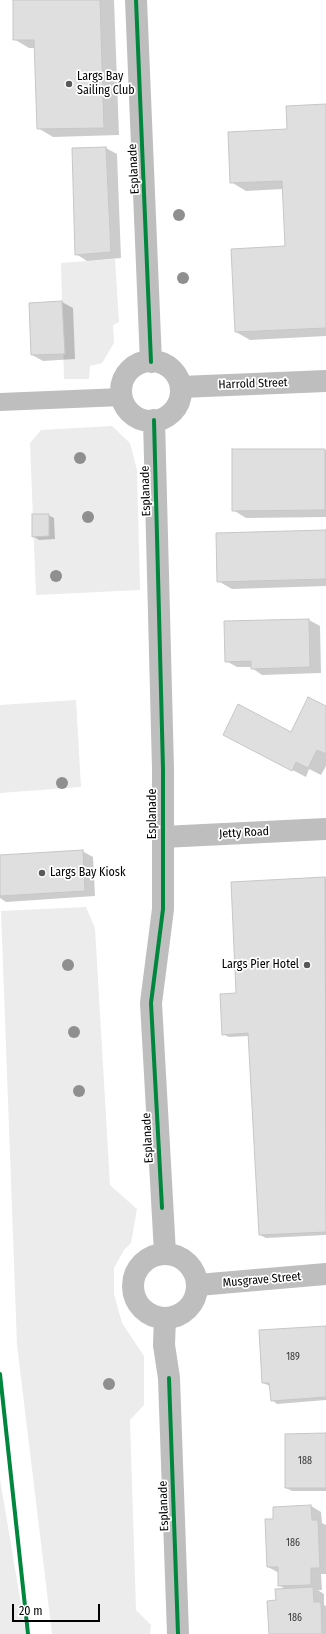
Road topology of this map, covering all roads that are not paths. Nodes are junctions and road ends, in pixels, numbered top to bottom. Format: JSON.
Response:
{"nodes":[{"id":1,"x":136,"y":0,"type":"edge"},
{"id":2,"x":152,"y":362,"type":"junction"},
{"id":3,"x":326,"y":381,"type":"edge"},
{"id":4,"x":181,"y":387,"type":"junction"},
{"id":5,"x":122,"y":397,"type":"junction"},
{"id":6,"x":0,"y":402,"type":"edge"},
{"id":7,"x":154,"y":420,"type":"junction"},
{"id":8,"x":326,"y":829,"type":"edge"},
{"id":9,"x":163,"y":838,"type":"junction"},
{"id":10,"x":165,"y":1253,"type":"junction"},
{"id":11,"x":326,"y":1274,"type":"edge"},
{"id":12,"x":198,"y":1285,"type":"junction"},
{"id":13,"x":165,"y":1318,"type":"junction"},
{"id":14,"x":178,"y":1634,"type":"edge"}],
"edges":[{"from":1,"to":2,"type":"street","name":"Esplanade"},
{"from":2,"to":4,"type":"street"},
{"from":2,"to":5,"type":"street"},
{"from":3,"to":4,"type":"street","name":"Harrold Street"},
{"from":4,"to":7,"type":"street"},
{"from":5,"to":6,"type":"lane"},
{"from":5,"to":7,"type":"street"},
{"from":7,"to":9,"type":"street","name":"Esplanade"},
{"from":8,"to":9,"type":"street","name":"Jetty Road"},
{"from":9,"to":10,"type":"street","name":"Esplanade"},
{"from":10,"to":12,"type":"street"},
{"from":10,"to":13,"type":"street"},
{"from":11,"to":12,"type":"street","name":"Musgrave Street"},
{"from":12,"to":13,"type":"street"},
{"from":13,"to":14,"type":"street","name":"Esplanade"}]}
